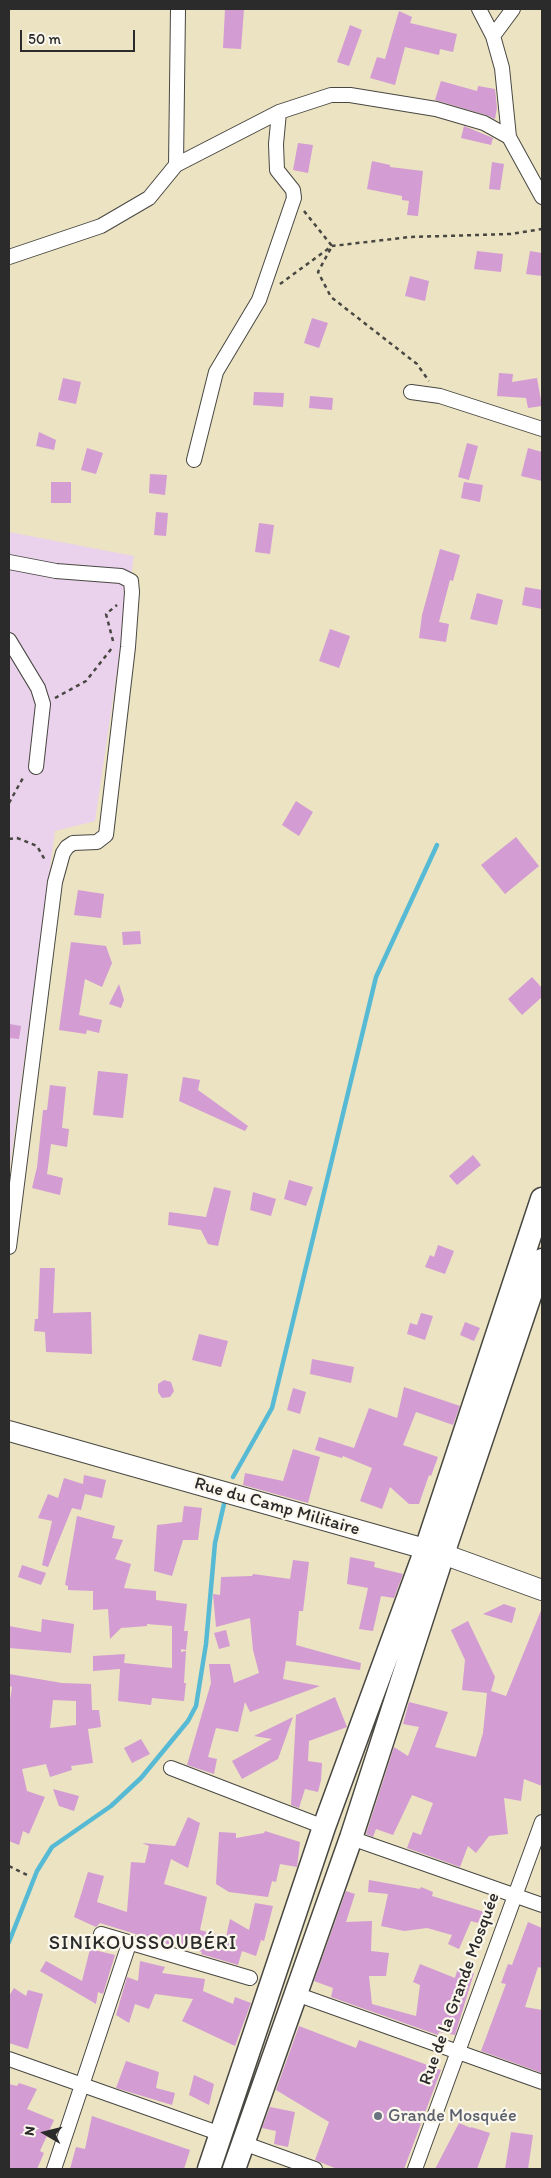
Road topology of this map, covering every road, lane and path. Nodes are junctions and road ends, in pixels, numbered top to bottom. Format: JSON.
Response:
{"nodes":[{"id":1,"x":178,"y":9,"type":"edge"},
{"id":2,"x":479,"y":9,"type":"edge"},
{"id":3,"x":512,"y":9,"type":"edge"},
{"id":4,"x":493,"y":36,"type":"junction"},
{"id":5,"x":279,"y":112,"type":"junction"},
{"id":6,"x":509,"y":137,"type":"junction"},
{"id":7,"x":176,"y":165,"type":"junction"},
{"id":8,"x":542,"y":197,"type":"edge"},
{"id":9,"x":294,"y":198,"type":"junction"},
{"id":10,"x":542,"y":229,"type":"edge"},
{"id":11,"x":332,"y":246,"type":"junction"},
{"id":12,"x":9,"y":257,"type":"edge"},
{"id":13,"x":259,"y":300,"type":"junction"},
{"id":14,"x":411,"y":392,"type":"dead end"},
{"id":15,"x":440,"y":396,"type":"junction"},
{"id":16,"x":542,"y":429,"type":"edge"},
{"id":17,"x":194,"y":460,"type":"dead end"},
{"id":18,"x":9,"y":562,"type":"edge"},
{"id":19,"x":132,"y":592,"type":"junction"},
{"id":20,"x":9,"y":640,"type":"edge"},
{"id":21,"x":43,"y":704,"type":"junction"},
{"id":22,"x":36,"y":767,"type":"dead end"},
{"id":23,"x":9,"y":839,"type":"edge"},
{"id":24,"x":55,"y":882,"type":"junction"},
{"id":25,"x":542,"y":1199,"type":"edge"},
{"id":26,"x":9,"y":1247,"type":"edge"},
{"id":27,"x":542,"y":1260,"type":"edge"},
{"id":28,"x":9,"y":1431,"type":"edge"},
{"id":29,"x":434,"y":1551,"type":"junction"},
{"id":30,"x":542,"y":1590,"type":"edge"},
{"id":31,"x":171,"y":1768,"type":"dead end"},
{"id":32,"x":542,"y":1822,"type":"edge"},
{"id":33,"x":324,"y":1827,"type":"junction"},
{"id":34,"x":351,"y":1838,"type":"junction"},
{"id":35,"x":9,"y":1866,"type":"edge"},
{"id":36,"x":27,"y":1875,"type":"dead end"},
{"id":37,"x":514,"y":1895,"type":"junction"},
{"id":38,"x":542,"y":1904,"type":"edge"},
{"id":39,"x":101,"y":1934,"type":"dead end"},
{"id":40,"x":129,"y":1944,"type":"junction"},
{"id":41,"x":250,"y":1978,"type":"dead end"},
{"id":42,"x":296,"y":1994,"type":"junction"},
{"id":43,"x":457,"y":2052,"type":"junction"},
{"id":44,"x":9,"y":2059,"type":"edge"},
{"id":45,"x":542,"y":2082,"type":"edge"},
{"id":46,"x":82,"y":2086,"type":"junction"},
{"id":47,"x":221,"y":2134,"type":"junction"},
{"id":48,"x":243,"y":2143,"type":"junction"},
{"id":49,"x":54,"y":2169,"type":"edge"},
{"id":50,"x":209,"y":2169,"type":"edge"},
{"id":51,"x":234,"y":2169,"type":"edge"},
{"id":52,"x":315,"y":2169,"type":"edge"},
{"id":53,"x":414,"y":2169,"type":"edge"}],
"edges":[{"from":1,"to":7,"type":"street"},
{"from":2,"to":4,"type":"street"},
{"from":3,"to":4,"type":"street"},
{"from":4,"to":6,"type":"street"},
{"from":5,"to":6,"type":"street"},
{"from":5,"to":7,"type":"street"},
{"from":5,"to":9,"type":"street"},
{"from":6,"to":8,"type":"street"},
{"from":7,"to":12,"type":"street"},
{"from":9,"to":11,"type":"path"},
{"from":9,"to":13,"type":"street"},
{"from":10,"to":11,"type":"path"},
{"from":11,"to":13,"type":"path"},
{"from":11,"to":15,"type":"path"},
{"from":13,"to":17,"type":"street"},
{"from":14,"to":15,"type":"street"},
{"from":15,"to":16,"type":"street"},
{"from":18,"to":19,"type":"street"},
{"from":19,"to":21,"type":"path"},
{"from":19,"to":24,"type":"street"},
{"from":20,"to":21,"type":"street"},
{"from":21,"to":22,"type":"street"},
{"from":23,"to":24,"type":"path"},
{"from":24,"to":26,"type":"street"},
{"from":25,"to":29,"type":"main road"},
{"from":27,"to":29,"type":"main road"},
{"from":28,"to":29,"type":"street","name":"Rue du Camp Militaire"},
{"from":29,"to":30,"type":"street","name":"Rue du Camp Militaire"},
{"from":29,"to":33,"type":"main road"},
{"from":29,"to":34,"type":"main road"},
{"from":31,"to":33,"type":"street"},
{"from":32,"to":37,"type":"street","name":"Rue de la Grande Mosquée"},
{"from":33,"to":47,"type":"main road"},
{"from":34,"to":37,"type":"street"},
{"from":34,"to":42,"type":"main road"},
{"from":35,"to":36,"type":"path"},
{"from":37,"to":38,"type":"street"},
{"from":37,"to":43,"type":"street","name":"Rue de la Grande Mosquée"},
{"from":39,"to":40,"type":"street"},
{"from":40,"to":41,"type":"street"},
{"from":40,"to":46,"type":"street"},
{"from":42,"to":43,"type":"street"},
{"from":42,"to":48,"type":"main road"},
{"from":43,"to":45,"type":"street"},
{"from":43,"to":53,"type":"street","name":"Rue de la Grande Mosquée"},
{"from":44,"to":46,"type":"street"},
{"from":46,"to":47,"type":"street"},
{"from":46,"to":49,"type":"street"},
{"from":47,"to":50,"type":"main road"},
{"from":48,"to":51,"type":"main road"},
{"from":48,"to":52,"type":"street"}]}
